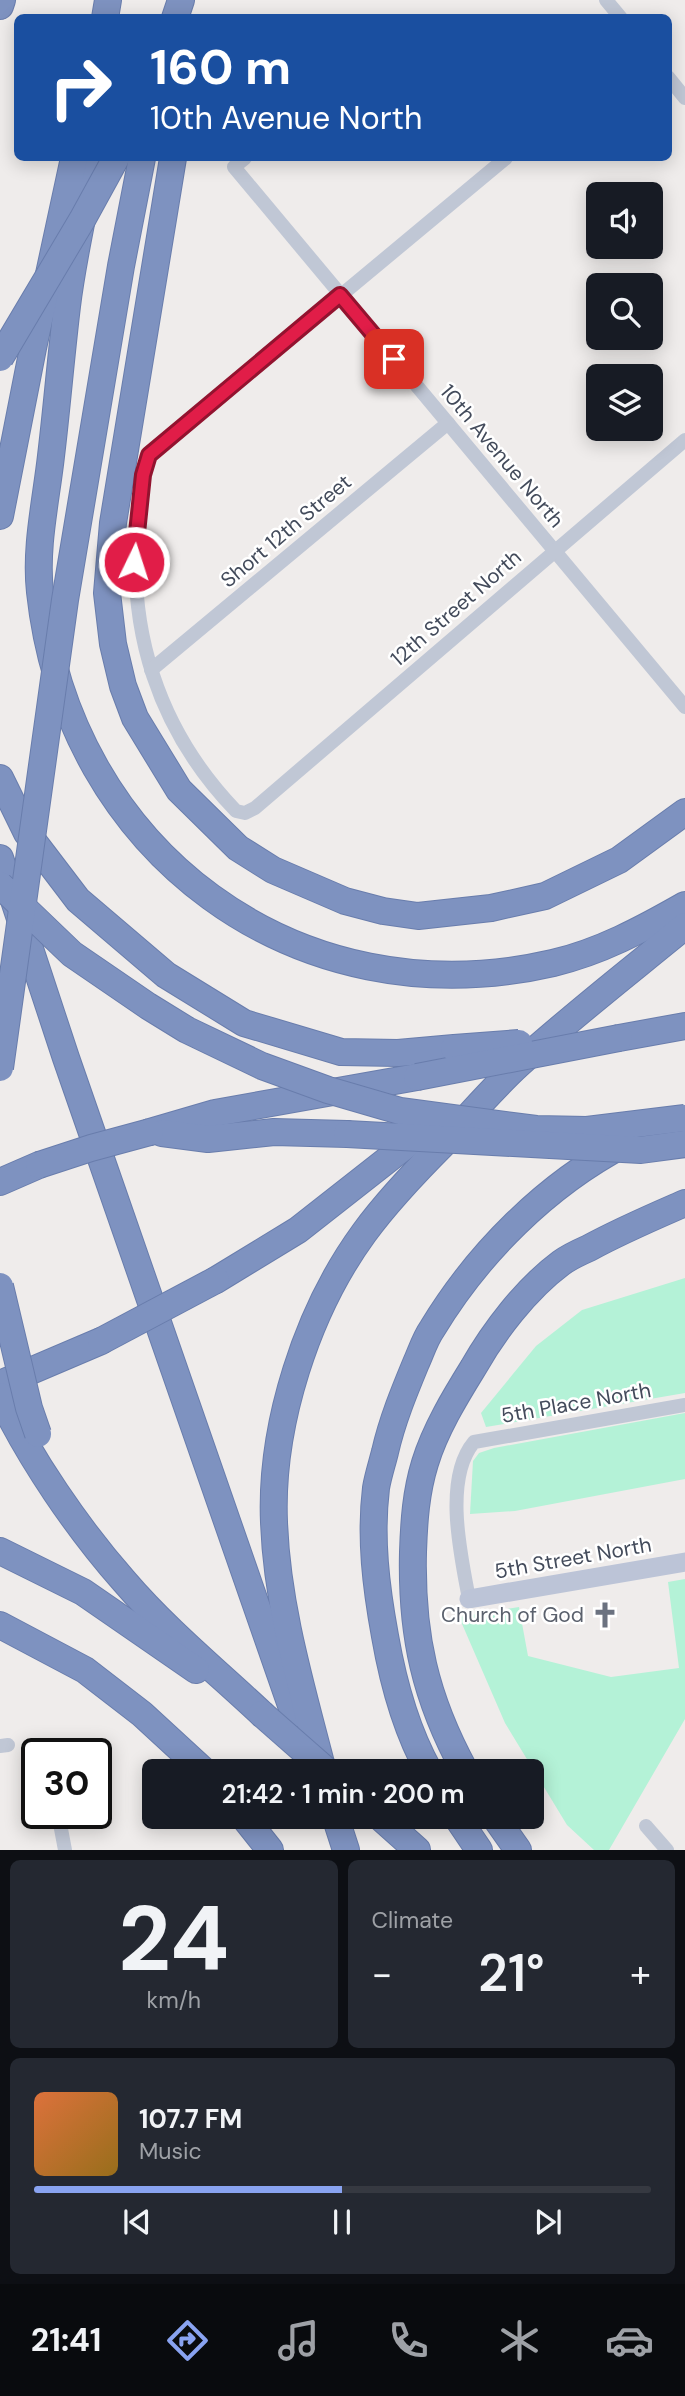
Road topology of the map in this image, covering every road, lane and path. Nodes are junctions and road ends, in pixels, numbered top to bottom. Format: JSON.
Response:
{"nodes":[{"id":1,"x":2,"y":0,"type":"edge"},
{"id":2,"x":606,"y":0,"type":"edge"},
{"id":3,"x":0,"y":6,"type":"edge"},
{"id":4,"x":618,"y":14,"type":"edge"},
{"id":5,"x":672,"y":82,"type":"edge"},
{"id":6,"x":685,"y":98,"type":"edge"},
{"id":7,"x":73,"y":161,"type":"edge"},
{"id":8,"x":93,"y":161,"type":"edge"},
{"id":9,"x":114,"y":161,"type":"edge"},
{"id":10,"x":141,"y":161,"type":"edge"},
{"id":11,"x":173,"y":161,"type":"edge"},
{"id":12,"x":502,"y":161,"type":"edge"},
{"id":13,"x":240,"y":162,"type":"edge"},
{"id":14,"x":340,"y":295,"type":"junction"},
{"id":15,"x":0,"y":358,"type":"edge"},
{"id":16,"x":448,"y":423,"type":"junction"},
{"id":17,"x":685,"y":440,"type":"edge"},
{"id":18,"x":0,"y":516,"type":"edge"},
{"id":19,"x":554,"y":551,"type":"junction"},
{"id":20,"x":151,"y":670,"type":"junction"},
{"id":21,"x":685,"y":707,"type":"edge"},
{"id":22,"x":0,"y":778,"type":"edge"},
{"id":23,"x":685,"y":812,"type":"edge"},
{"id":24,"x":0,"y":858,"type":"edge"},
{"id":25,"x":0,"y":885,"type":"edge"},
{"id":26,"x":685,"y":905,"type":"edge"},
{"id":27,"x":685,"y":926,"type":"edge"},
{"id":28,"x":685,"y":1026,"type":"edge"},
{"id":29,"x":619,"y":1038,"type":"junction"},
{"id":30,"x":0,"y":1068,"type":"edge"},
{"id":31,"x":516,"y":1068,"type":"junction"},
{"id":32,"x":685,"y":1115,"type":"edge"},
{"id":33,"x":150,"y":1132,"type":"junction"},
{"id":34,"x":685,"y":1144,"type":"edge"},
{"id":35,"x":0,"y":1182,"type":"edge"},
{"id":36,"x":685,"y":1203,"type":"edge"},
{"id":37,"x":0,"y":1286,"type":"edge"},
{"id":38,"x":0,"y":1384,"type":"edge"},
{"id":39,"x":0,"y":1396,"type":"edge"},
{"id":40,"x":685,"y":1405,"type":"edge"},
{"id":41,"x":64,"y":1501,"type":"junction"},
{"id":42,"x":0,"y":1551,"type":"edge"},
{"id":43,"x":685,"y":1562,"type":"edge"},
{"id":44,"x":470,"y":1599,"type":"joint"},
{"id":45,"x":0,"y":1625,"type":"edge"},
{"id":46,"x":262,"y":1714,"type":"junction"},
{"id":47,"x":191,"y":1759,"type":"edge"},
{"id":48,"x":312,"y":1759,"type":"edge"},
{"id":49,"x":312,"y":1759,"type":"edge"},
{"id":50,"x":322,"y":1759,"type":"edge"},
{"id":51,"x":423,"y":1759,"type":"edge"},
{"id":52,"x":459,"y":1759,"type":"edge"},
{"id":53,"x":646,"y":1826,"type":"dead end"},
{"id":54,"x":61,"y":1829,"type":"edge"},
{"id":55,"x":253,"y":1829,"type":"edge"},
{"id":56,"x":339,"y":1829,"type":"edge"},
{"id":57,"x":394,"y":1829,"type":"edge"},
{"id":58,"x":465,"y":1829,"type":"edge"},
{"id":59,"x":503,"y":1829,"type":"edge"},
{"id":60,"x":65,"y":1850,"type":"edge"},
{"id":61,"x":270,"y":1850,"type":"edge"},
{"id":62,"x":346,"y":1850,"type":"edge"},
{"id":63,"x":417,"y":1850,"type":"edge"},
{"id":64,"x":479,"y":1850,"type":"edge"},
{"id":65,"x":518,"y":1850,"type":"edge"},
{"id":66,"x":667,"y":1850,"type":"edge"}],
"edges":[{"from":1,"to":3,"type":"highway"},
{"from":2,"to":4,"type":"street"},
{"from":5,"to":6,"type":"street"},
{"from":7,"to":18,"type":"highway"},
{"from":8,"to":26,"type":"highway"},
{"from":9,"to":15,"type":"highway","bridge":true},
{"from":10,"to":30,"type":"highway","bridge":true},
{"from":11,"to":23,"type":"highway"},
{"from":12,"to":14,"type":"street"},
{"from":13,"to":14,"type":"street","name":"10th Avenue North"},
{"from":14,"to":16,"type":"street","name":"10th Avenue North"},
{"from":14,"to":20,"type":"street"},
{"from":16,"to":19,"type":"street","name":"10th Avenue North"},
{"from":16,"to":20,"type":"street","name":"Short 12th Street"},
{"from":17,"to":19,"type":"street","name":"12th Street North"},
{"from":19,"to":20,"type":"street","name":"12th Street North"},
{"from":19,"to":21,"type":"street","name":"10th Avenue North"},
{"from":22,"to":29,"type":"highway","bridge":true},
{"from":24,"to":48,"type":"highway"},
{"from":25,"to":32,"type":"highway","bridge":true},
{"from":27,"to":31,"type":"highway"},
{"from":28,"to":29,"type":"highway"},
{"from":29,"to":33,"type":"highway","bridge":true},
{"from":31,"to":38,"type":"highway","bridge":true},
{"from":31,"to":50,"type":"highway"},
{"from":32,"to":51,"type":"highway"},
{"from":33,"to":34,"type":"highway","bridge":true},
{"from":33,"to":35,"type":"highway","bridge":true},
{"from":36,"to":52,"type":"highway"},
{"from":37,"to":41,"type":"highway","bridge":true},
{"from":39,"to":41,"type":"highway"},
{"from":40,"to":44,"type":"street","name":"5th Place North"},
{"from":41,"to":46,"type":"highway"},
{"from":42,"to":46,"type":"highway"},
{"from":43,"to":44,"type":"street","name":"5th Street North"},
{"from":45,"to":47,"type":"highway"},
{"from":46,"to":49,"type":"highway","bridge":true},
{"from":53,"to":66,"type":"street"},
{"from":54,"to":60,"type":"street"},
{"from":55,"to":61,"type":"highway"},
{"from":56,"to":62,"type":"highway"},
{"from":57,"to":63,"type":"highway"},
{"from":58,"to":64,"type":"highway"},
{"from":59,"to":65,"type":"highway"}]}
